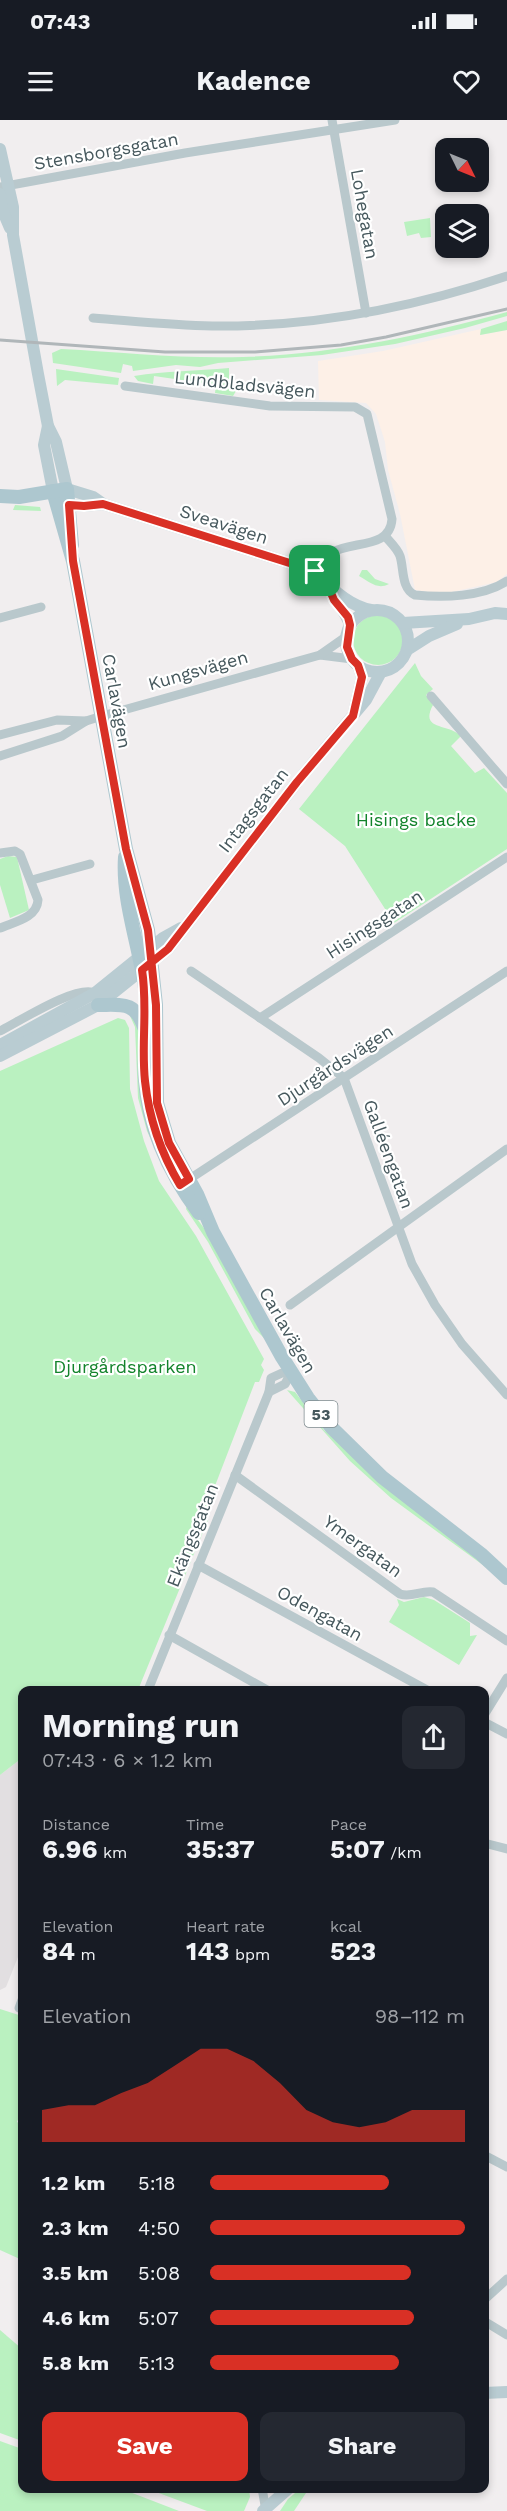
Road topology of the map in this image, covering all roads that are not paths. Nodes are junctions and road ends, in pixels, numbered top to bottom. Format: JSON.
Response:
{"nodes":[{"id":1,"x":395,"y":120,"type":"edge"},
{"id":2,"x":333,"y":125,"type":"edge"},
{"id":3,"x":0,"y":149,"type":"edge"},
{"id":4,"x":3,"y":189,"type":"edge"},
{"id":5,"x":507,"y":276,"type":"edge"},
{"id":6,"x":366,"y":313,"type":"junction"},
{"id":7,"x":93,"y":318,"type":"dead end"},
{"id":8,"x":125,"y":386,"type":"dead end"},
{"id":9,"x":0,"y":496,"type":"edge"},
{"id":10,"x":61,"y":498,"type":"junction"},
{"id":11,"x":384,"y":536,"type":"junction"},
{"id":12,"x":315,"y":571,"type":"junction"},
{"id":13,"x":507,"y":581,"type":"edge"},
{"id":14,"x":328,"y":586,"type":"junction"},
{"id":15,"x":507,"y":604,"type":"edge"},
{"id":16,"x":41,"y":607,"type":"dead end"},
{"id":17,"x":371,"y":610,"type":"junction"},
{"id":18,"x":501,"y":613,"type":"edge"},
{"id":19,"x":0,"y":618,"type":"edge"},
{"id":20,"x":469,"y":619,"type":"junction"},
{"id":21,"x":403,"y":623,"type":"junction"},
{"id":22,"x":348,"y":631,"type":"junction"},
{"id":23,"x":407,"y":650,"type":"junction"},
{"id":24,"x":320,"y":655,"type":"junction"},
{"id":25,"x":355,"y":662,"type":"junction"},
{"id":26,"x":381,"y":672,"type":"junction"},
{"id":27,"x":431,"y":696,"type":"dead end"},
{"id":28,"x":102,"y":716,"type":"junction"},
{"id":29,"x":353,"y":716,"type":"junction"},
{"id":30,"x":57,"y":720,"type":"junction"},
{"id":31,"x":86,"y":721,"type":"junction"},
{"id":32,"x":0,"y":735,"type":"edge"},
{"id":33,"x":62,"y":736,"type":"junction"},
{"id":34,"x":0,"y":756,"type":"edge"},
{"id":35,"x":507,"y":784,"type":"edge"},
{"id":36,"x":0,"y":853,"type":"edge"},
{"id":37,"x":507,"y":857,"type":"edge"},
{"id":38,"x":90,"y":864,"type":"dead end"},
{"id":39,"x":32,"y":880,"type":"junction"},
{"id":40,"x":0,"y":928,"type":"edge"},
{"id":41,"x":146,"y":960,"type":"junction"},
{"id":42,"x":191,"y":971,"type":"dead end"},
{"id":43,"x":507,"y":971,"type":"edge"},
{"id":44,"x":97,"y":999,"type":"junction"},
{"id":45,"x":260,"y":1018,"type":"junction"},
{"id":46,"x":0,"y":1031,"type":"edge"},
{"id":47,"x":146,"y":1032,"type":"junction"},
{"id":48,"x":0,"y":1045,"type":"edge"},
{"id":49,"x":0,"y":1056,"type":"edge"},
{"id":50,"x":344,"y":1078,"type":"junction"},
{"id":51,"x":507,"y":1149,"type":"edge"},
{"id":52,"x":185,"y":1182,"type":"junction"},
{"id":53,"x":398,"y":1227,"type":"junction"},
{"id":54,"x":290,"y":1305,"type":"dead end"},
{"id":55,"x":291,"y":1373,"type":"junction"},
{"id":56,"x":507,"y":1395,"type":"edge"},
{"id":57,"x":235,"y":1475,"type":"junction"},
{"id":58,"x":481,"y":1554,"type":"junction"},
{"id":59,"x":198,"y":1565,"type":"junction"},
{"id":60,"x":507,"y":1570,"type":"edge"},
{"id":61,"x":507,"y":1578,"type":"edge"},
{"id":62,"x":170,"y":1635,"type":"junction"},
{"id":63,"x":507,"y":1641,"type":"edge"},
{"id":64,"x":507,"y":1678,"type":"edge"},
{"id":65,"x":150,"y":1686,"type":"edge"},
{"id":66,"x":260,"y":1686,"type":"edge"},
{"id":67,"x":420,"y":1686,"type":"edge"},
{"id":68,"x":489,"y":1707,"type":"edge"},
{"id":69,"x":489,"y":1725,"type":"edge"},
{"id":70,"x":507,"y":1734,"type":"edge"},
{"id":71,"x":489,"y":1844,"type":"edge"},
{"id":72,"x":507,"y":1849,"type":"edge"},
{"id":73,"x":489,"y":2158,"type":"edge"},
{"id":74,"x":507,"y":2167,"type":"edge"},
{"id":75,"x":507,"y":2279,"type":"edge"},
{"id":76,"x":489,"y":2295,"type":"edge"},
{"id":77,"x":489,"y":2324,"type":"edge"},
{"id":78,"x":507,"y":2335,"type":"edge"},
{"id":79,"x":507,"y":2392,"type":"edge"},
{"id":80,"x":489,"y":2393,"type":"edge"},
{"id":81,"x":262,"y":2493,"type":"edge"},
{"id":82,"x":284,"y":2493,"type":"edge"},
{"id":83,"x":264,"y":2511,"type":"edge"}],
"edges":[{"from":1,"to":2,"type":"street","name":"Stensborgsgatan"},
{"from":2,"to":4,"type":"street","name":"Stensborgsgatan"},
{"from":2,"to":6,"type":"street","name":"Lohegatan"},
{"from":3,"to":4,"type":"street","name":"Carlavägen"},
{"from":4,"to":10,"type":"street","name":"Carlavägen"},
{"from":5,"to":6,"type":"street"},
{"from":6,"to":7,"type":"street"},
{"from":8,"to":11,"type":"street","name":"Lundbladsvägen"},
{"from":9,"to":10,"type":"main road","name":"Sveavägen"},
{"from":10,"to":12,"type":"street","name":"Sveavägen"},
{"from":10,"to":28,"type":"main road","name":"Carlavägen","number":"53"},
{"from":11,"to":12,"type":"street"},
{"from":11,"to":13,"type":"street"},
{"from":12,"to":14,"type":"street"},
{"from":14,"to":17,"type":"street"},
{"from":14,"to":22,"type":"street"},
{"from":15,"to":18,"type":"street"},
{"from":16,"to":19,"type":"street"},
{"from":17,"to":21,"type":"street"},
{"from":17,"to":22,"type":"street"},
{"from":18,"to":20,"type":"street"},
{"from":20,"to":21,"type":"street"},
{"from":20,"to":23,"type":"street"},
{"from":21,"to":23,"type":"street"},
{"from":22,"to":24,"type":"street","name":"Kungsvägen"},
{"from":22,"to":25,"type":"street"},
{"from":23,"to":26,"type":"street"},
{"from":24,"to":25,"type":"street","name":"Kungsvägen"},
{"from":24,"to":28,"type":"street","name":"Kungsvägen"},
{"from":25,"to":26,"type":"street"},
{"from":25,"to":29,"type":"street","name":"Intagsgatan"},
{"from":26,"to":29,"type":"street","name":"Intagsgatan"},
{"from":27,"to":35,"type":"street"},
{"from":28,"to":31,"type":"street","name":"Kungsvägen"},
{"from":28,"to":41,"type":"main road","name":"Carlavägen","number":"53"},
{"from":29,"to":41,"type":"street","name":"Intagsgatan"},
{"from":30,"to":31,"type":"street","name":"Kungsvägen"},
{"from":30,"to":32,"type":"street","name":"Kungsvägen"},
{"from":30,"to":33,"type":"street"},
{"from":31,"to":33,"type":"street","name":"Kungsvägen"},
{"from":33,"to":34,"type":"street","name":"Kungsvägen"},
{"from":36,"to":39,"type":"street"},
{"from":37,"to":45,"type":"street","name":"Hisingsgatan"},
{"from":38,"to":39,"type":"street"},
{"from":39,"to":40,"type":"street"},
{"from":41,"to":44,"type":"street","name":"Intagsgatan"},
{"from":41,"to":47,"type":"main road","name":"Carlavägen","number":"53"},
{"from":41,"to":52,"type":"main road","name":"Carlavägen","number":"53"},
{"from":42,"to":45,"type":"street"},
{"from":43,"to":50,"type":"street","name":"Djurgårdsvägen"},
{"from":44,"to":46,"type":"street"},
{"from":44,"to":47,"type":"main road"},
{"from":44,"to":48,"type":"street","name":"Intagsgatan"},
{"from":44,"to":49,"type":"street","name":"Intagsgatan"},
{"from":45,"to":50,"type":"street"},
{"from":47,"to":52,"type":"main road","name":"Carlavägen","number":"53"},
{"from":50,"to":52,"type":"street","name":"Djurgårdsvägen"},
{"from":50,"to":53,"type":"street","name":"Galléengatan"},
{"from":51,"to":53,"type":"street"},
{"from":52,"to":55,"type":"main road","name":"Carlavägen","number":"53"},
{"from":53,"to":54,"type":"street"},
{"from":53,"to":56,"type":"street","name":"Galléengatan"},
{"from":55,"to":57,"type":"street","name":"Ekängsgatan"},
{"from":55,"to":58,"type":"main road","name":"Carlavägen","number":"53"},
{"from":57,"to":59,"type":"street","name":"Ekängsgatan"},
{"from":57,"to":63,"type":"street","name":"Ymergatan"},
{"from":58,"to":60,"type":"main road","name":"Carlavägen","number":"53"},
{"from":58,"to":61,"type":"main road","name":"Carlavägen","number":"53"},
{"from":59,"to":62,"type":"street","name":"Ekängsgatan"},
{"from":59,"to":67,"type":"street","name":"Odengatan"},
{"from":62,"to":65,"type":"street","name":"Ekängsgatan"},
{"from":62,"to":66,"type":"street"},
{"from":64,"to":68,"type":"street"},
{"from":69,"to":70,"type":"street"},
{"from":71,"to":72,"type":"street"},
{"from":73,"to":74,"type":"street"},
{"from":75,"to":76,"type":"street"},
{"from":77,"to":78,"type":"street"},
{"from":79,"to":80,"type":"street"},
{"from":81,"to":83,"type":"street"},
{"from":82,"to":83,"type":"street"}]}
